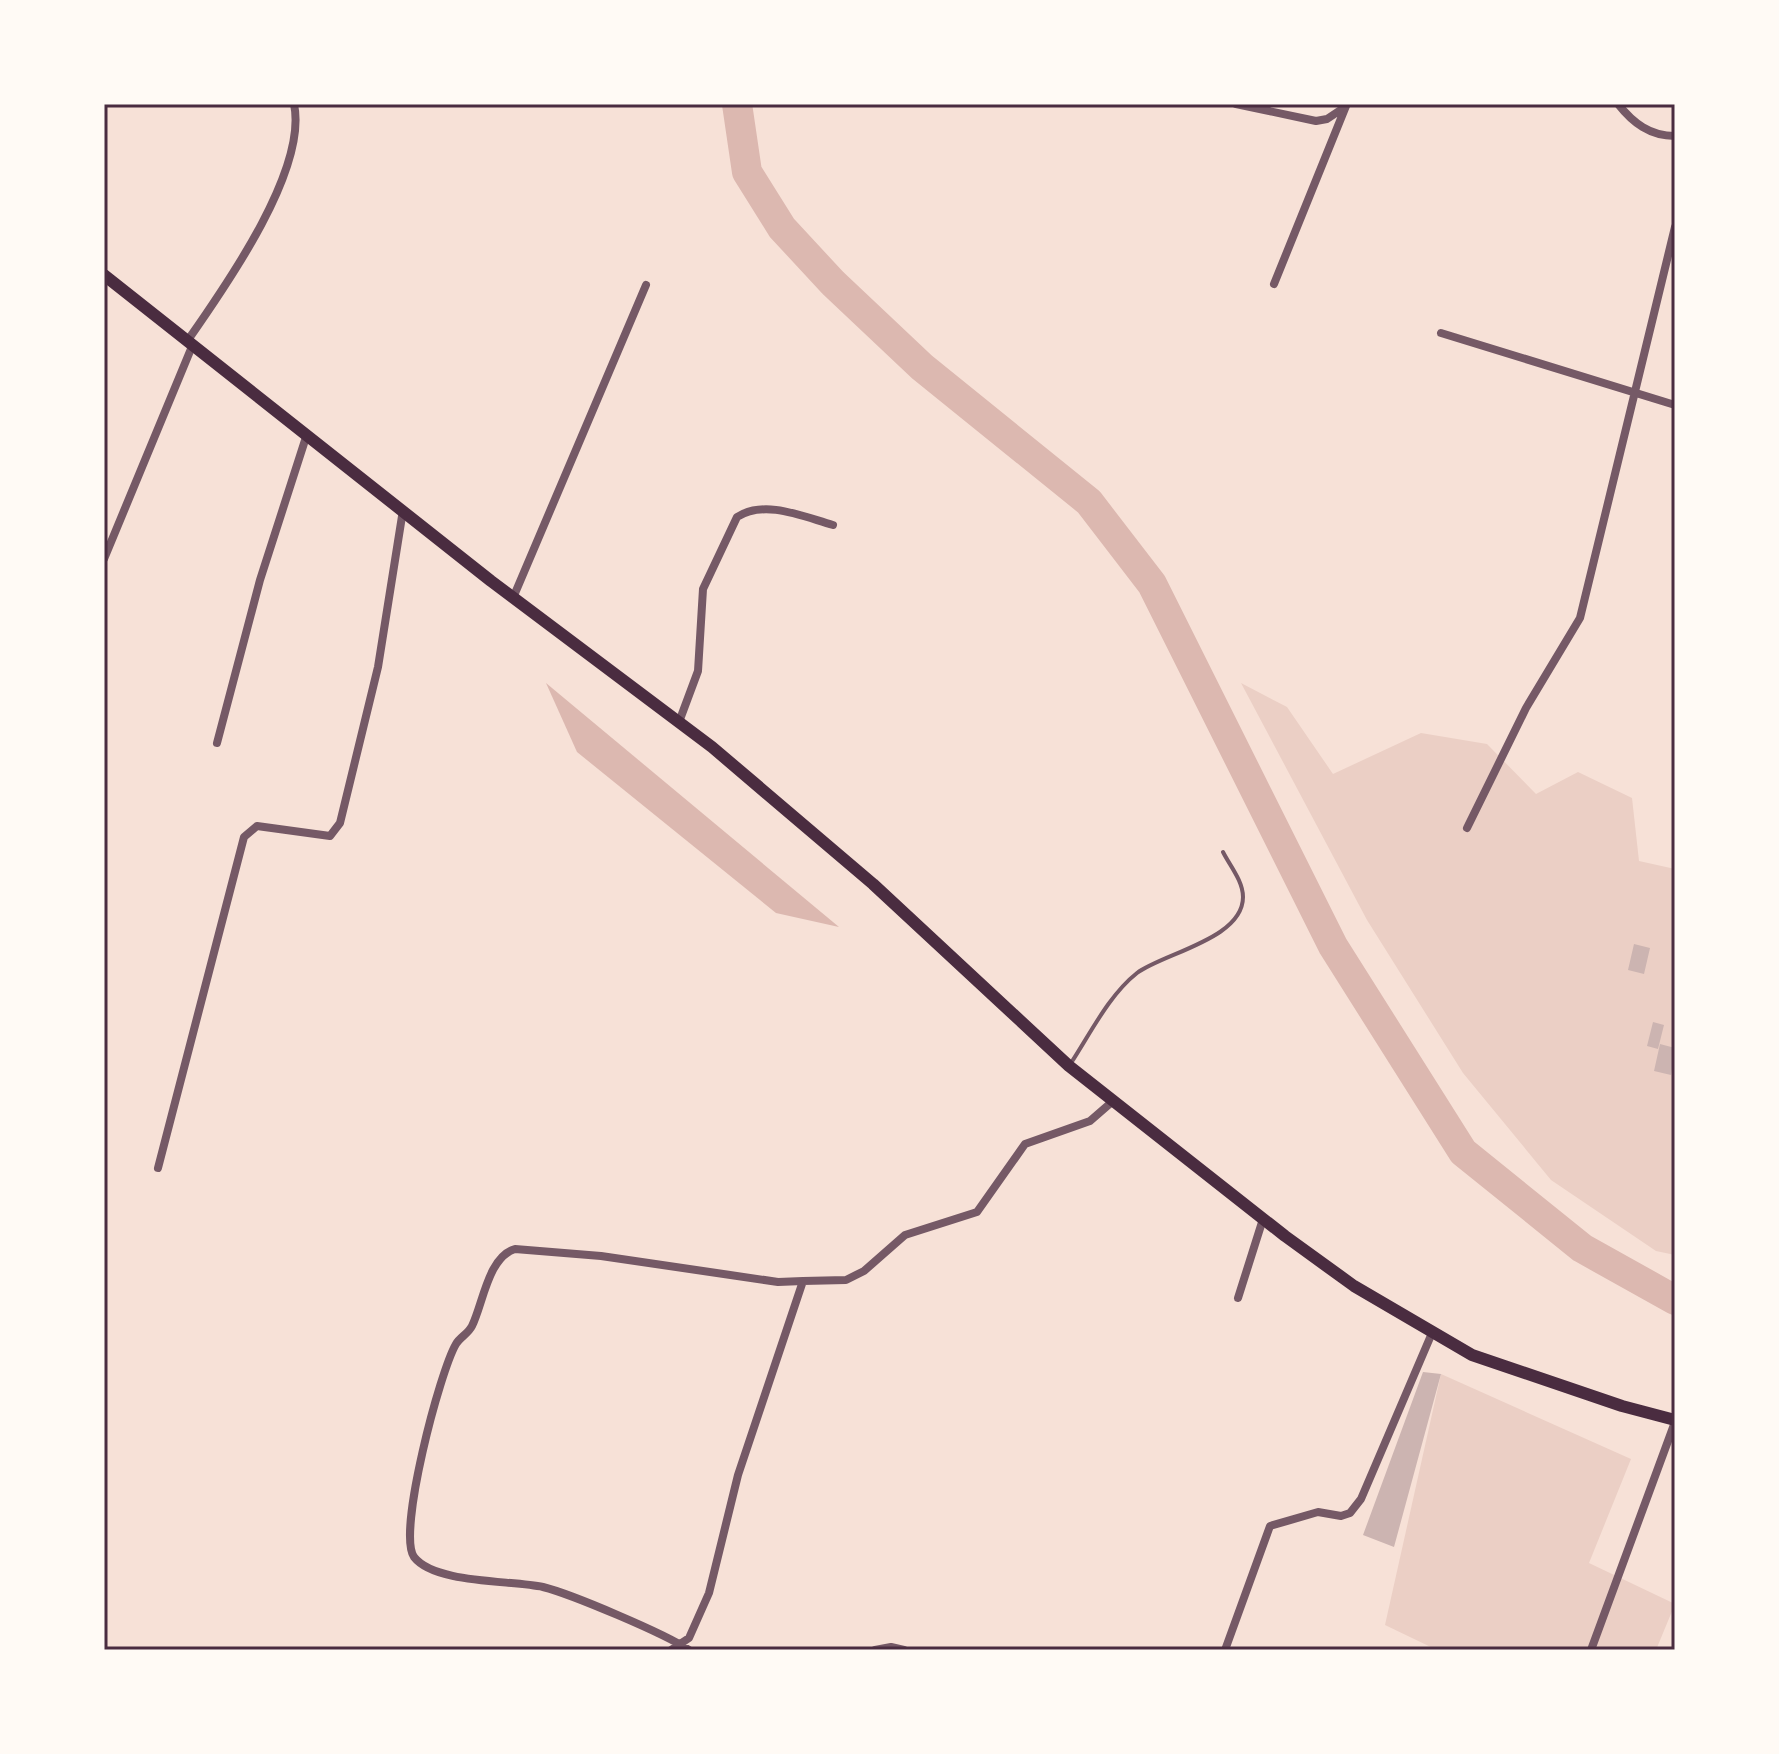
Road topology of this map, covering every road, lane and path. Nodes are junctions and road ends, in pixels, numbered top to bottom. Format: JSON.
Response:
{"nodes":[{"id":1,"x":294,"y":104,"type":"edge"},
{"id":2,"x":1236,"y":104,"type":"edge"},
{"id":3,"x":1618,"y":104,"type":"edge"},
{"id":4,"x":1347,"y":105,"type":"edge"},
{"id":5,"x":1675,"y":136,"type":"edge"},
{"id":6,"x":1675,"y":227,"type":"edge"},
{"id":7,"x":104,"y":275,"type":"edge"},
{"id":8,"x":1274,"y":284,"type":"dead end"},
{"id":9,"x":646,"y":285,"type":"dead end"},
{"id":10,"x":1441,"y":333,"type":"dead end"},
{"id":11,"x":190,"y":342,"type":"junction"},
{"id":12,"x":1636,"y":394,"type":"junction"},
{"id":13,"x":1675,"y":405,"type":"edge"},
{"id":14,"x":307,"y":434,"type":"junction"},
{"id":15,"x":403,"y":510,"type":"junction"},
{"id":16,"x":833,"y":525,"type":"dead end"},
{"id":17,"x":104,"y":559,"type":"edge"},
{"id":18,"x":513,"y":598,"type":"junction"},
{"id":19,"x":679,"y":722,"type":"junction"},
{"id":20,"x":217,"y":743,"type":"dead end"},
{"id":21,"x":1467,"y":828,"type":"dead end"},
{"id":22,"x":1223,"y":852,"type":"dead end"},
{"id":23,"x":1069,"y":1066,"type":"junction"},
{"id":24,"x":1113,"y":1101,"type":"junction"},
{"id":25,"x":158,"y":1168,"type":"dead end"},
{"id":26,"x":1263,"y":1219,"type":"junction"},
{"id":27,"x":803,"y":1281,"type":"junction"},
{"id":28,"x":1238,"y":1298,"type":"dead end"},
{"id":29,"x":1432,"y":1333,"type":"junction"},
{"id":30,"x":1675,"y":1421,"type":"edge"},
{"id":31,"x":680,"y":1643,"type":"junction"},
{"id":32,"x":671,"y":1650,"type":"edge"},
{"id":33,"x":689,"y":1650,"type":"edge"},
{"id":34,"x":875,"y":1650,"type":"edge"},
{"id":35,"x":904,"y":1650,"type":"edge"},
{"id":36,"x":1225,"y":1650,"type":"edge"},
{"id":37,"x":1591,"y":1650,"type":"edge"}],
"edges":[{"from":1,"to":11,"type":"street"},
{"from":2,"to":4,"type":"street"},
{"from":3,"to":5,"type":"street"},
{"from":4,"to":8,"type":"street"},
{"from":6,"to":12,"type":"street"},
{"from":7,"to":11,"type":"highway"},
{"from":9,"to":18,"type":"street"},
{"from":10,"to":12,"type":"street"},
{"from":11,"to":14,"type":"highway"},
{"from":11,"to":17,"type":"street"},
{"from":12,"to":13,"type":"street"},
{"from":12,"to":21,"type":"street"},
{"from":14,"to":15,"type":"highway"},
{"from":14,"to":20,"type":"street"},
{"from":15,"to":18,"type":"highway"},
{"from":15,"to":25,"type":"street"},
{"from":16,"to":19,"type":"street"},
{"from":18,"to":19,"type":"highway"},
{"from":19,"to":23,"type":"highway"},
{"from":22,"to":23,"type":"lane"},
{"from":23,"to":24,"type":"highway"},
{"from":24,"to":26,"type":"highway"},
{"from":24,"to":27,"type":"street"},
{"from":26,"to":28,"type":"street"},
{"from":26,"to":29,"type":"highway"},
{"from":27,"to":31,"type":"street"},
{"from":27,"to":31,"type":"street"},
{"from":29,"to":30,"type":"highway"},
{"from":29,"to":36,"type":"street"},
{"from":30,"to":37,"type":"street"},
{"from":31,"to":32,"type":"street"},
{"from":31,"to":33,"type":"street"},
{"from":34,"to":35,"type":"street"}]}
